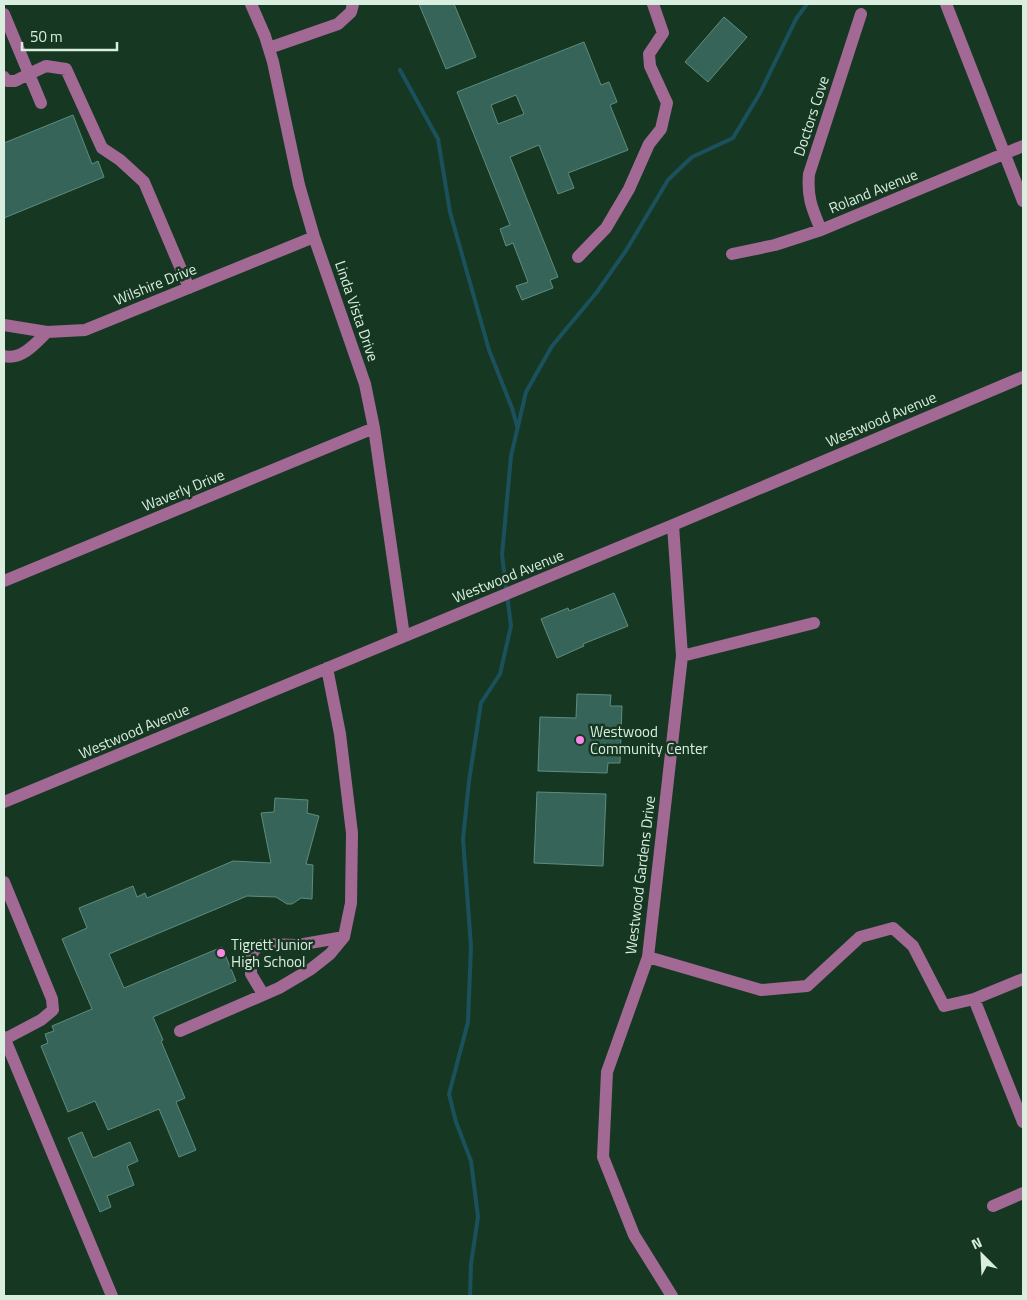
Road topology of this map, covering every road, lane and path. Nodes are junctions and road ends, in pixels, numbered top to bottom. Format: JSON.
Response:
{"nodes":[{"id":1,"x":251,"y":4,"type":"edge"},
{"id":2,"x":353,"y":4,"type":"edge"},
{"id":3,"x":652,"y":4,"type":"edge"},
{"id":4,"x":946,"y":4,"type":"edge"},
{"id":5,"x":4,"y":14,"type":"edge"},
{"id":6,"x":861,"y":14,"type":"dead end"},
{"id":7,"x":7,"y":34,"type":"edge"},
{"id":8,"x":268,"y":48,"type":"junction"},
{"id":9,"x":29,"y":74,"type":"junction"},
{"id":10,"x":4,"y":77,"type":"edge"},
{"id":11,"x":41,"y":103,"type":"dead end"},
{"id":12,"x":1023,"y":146,"type":"edge"},
{"id":13,"x":1004,"y":154,"type":"junction"},
{"id":14,"x":1023,"y":201,"type":"edge"},
{"id":15,"x":821,"y":230,"type":"junction"},
{"id":16,"x":314,"y":237,"type":"junction"},
{"id":17,"x":732,"y":254,"type":"dead end"},
{"id":18,"x":578,"y":257,"type":"dead end"},
{"id":19,"x":189,"y":288,"type":"junction"},
{"id":20,"x":4,"y":324,"type":"edge"},
{"id":21,"x":47,"y":332,"type":"junction"},
{"id":22,"x":4,"y":356,"type":"edge"},
{"id":23,"x":1023,"y":377,"type":"edge"},
{"id":24,"x":374,"y":428,"type":"junction"},
{"id":25,"x":673,"y":525,"type":"junction"},
{"id":26,"x":4,"y":581,"type":"edge"},
{"id":27,"x":814,"y":623,"type":"dead end"},
{"id":28,"x":404,"y":636,"type":"junction"},
{"id":29,"x":682,"y":656,"type":"junction"},
{"id":30,"x":328,"y":668,"type":"junction"},
{"id":31,"x":4,"y":802,"type":"edge"},
{"id":32,"x":4,"y":882,"type":"edge"},
{"id":33,"x":344,"y":938,"type":"junction"},
{"id":34,"x":648,"y":957,"type":"junction"},
{"id":35,"x":1023,"y":979,"type":"edge"},
{"id":36,"x":263,"y":994,"type":"junction"},
{"id":37,"x":974,"y":999,"type":"junction"},
{"id":38,"x":180,"y":1030,"type":"dead end"},
{"id":39,"x":4,"y":1038,"type":"edge"},
{"id":40,"x":1023,"y":1122,"type":"edge"},
{"id":41,"x":1023,"y":1193,"type":"edge"},
{"id":42,"x":993,"y":1206,"type":"dead end"},
{"id":43,"x":112,"y":1296,"type":"edge"},
{"id":44,"x":672,"y":1296,"type":"edge"}],
"edges":[{"from":1,"to":8,"type":"street","name":"Linda Vista Drive"},
{"from":2,"to":8,"type":"street"},
{"from":3,"to":18,"type":"street"},
{"from":4,"to":13,"type":"street"},
{"from":5,"to":7,"type":"street"},
{"from":6,"to":15,"type":"street","name":"Doctors Cove"},
{"from":7,"to":9,"type":"street"},
{"from":8,"to":16,"type":"street","name":"Linda Vista Drive"},
{"from":9,"to":10,"type":"street"},
{"from":9,"to":11,"type":"street"},
{"from":9,"to":19,"type":"street"},
{"from":12,"to":13,"type":"street","name":"Roland Avenue"},
{"from":13,"to":14,"type":"street"},
{"from":13,"to":15,"type":"street","name":"Roland Avenue"},
{"from":15,"to":17,"type":"street","name":"Roland Avenue"},
{"from":16,"to":19,"type":"street","name":"Wilshire Drive"},
{"from":16,"to":24,"type":"street","name":"Linda Vista Drive"},
{"from":19,"to":21,"type":"street","name":"Wilshire Drive"},
{"from":20,"to":21,"type":"street","name":"Wilshire Drive"},
{"from":21,"to":22,"type":"street"},
{"from":23,"to":25,"type":"street","name":"Westwood Avenue"},
{"from":24,"to":26,"type":"street","name":"Waverly Drive"},
{"from":24,"to":28,"type":"street","name":"Linda Vista Drive"},
{"from":25,"to":28,"type":"street","name":"Westwood Avenue"},
{"from":25,"to":29,"type":"street","name":"Westwood Gardens Drive"},
{"from":27,"to":29,"type":"street"},
{"from":28,"to":30,"type":"street","name":"Westwood Avenue"},
{"from":29,"to":34,"type":"street","name":"Westwood Gardens Drive"},
{"from":30,"to":31,"type":"street","name":"Westwood Avenue"},
{"from":30,"to":33,"type":"street"},
{"from":32,"to":39,"type":"street"},
{"from":33,"to":36,"type":"street"},
{"from":33,"to":36,"type":"street"},
{"from":34,"to":37,"type":"street"},
{"from":34,"to":44,"type":"street","name":"Westwood Gardens Drive"},
{"from":35,"to":37,"type":"street"},
{"from":36,"to":38,"type":"street"},
{"from":37,"to":40,"type":"street"},
{"from":39,"to":43,"type":"street"},
{"from":41,"to":42,"type":"street"}]}
